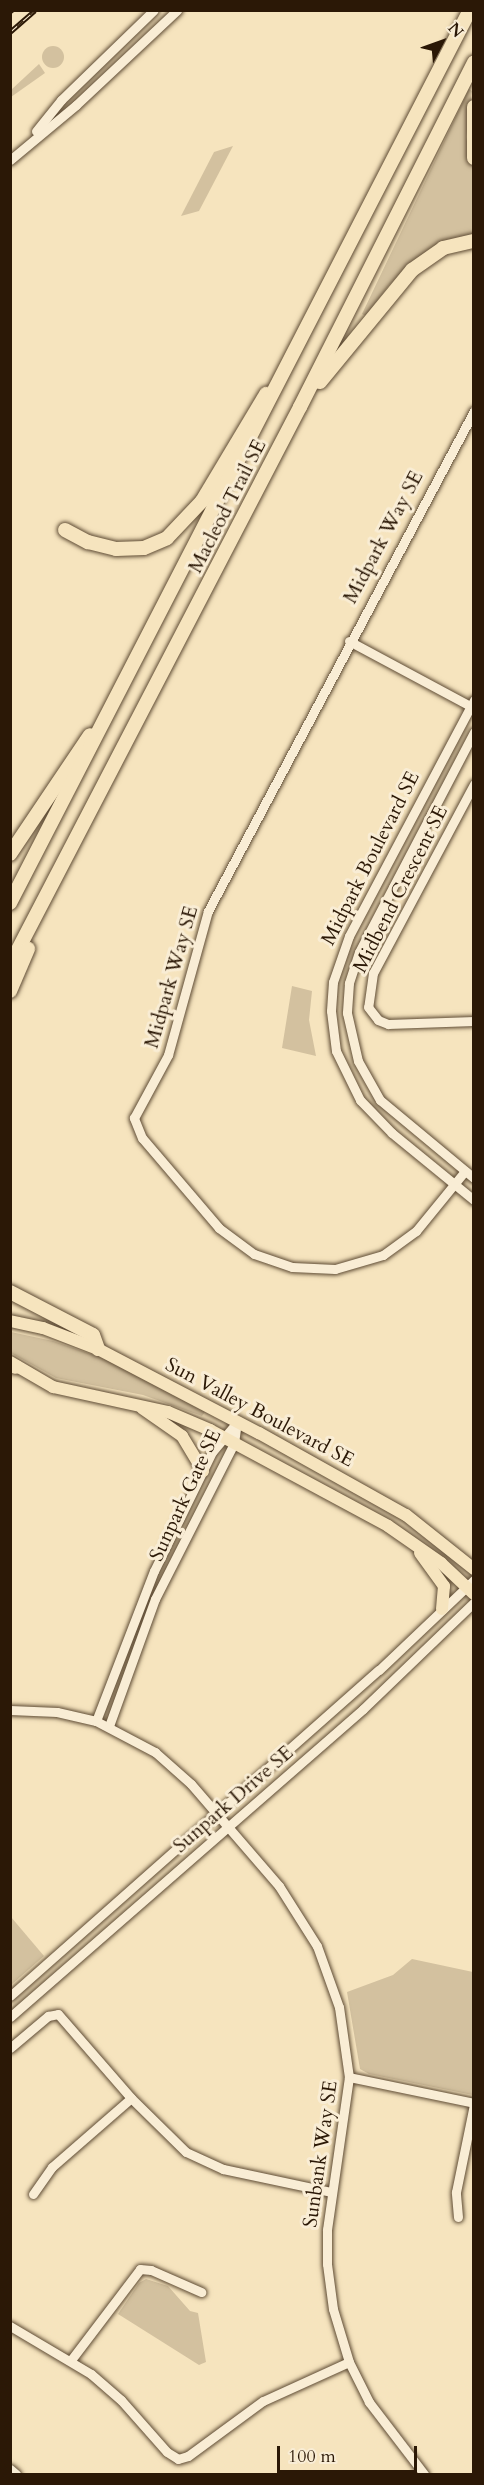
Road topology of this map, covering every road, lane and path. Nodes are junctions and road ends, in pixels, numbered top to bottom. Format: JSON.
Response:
{"nodes":[{"id":1,"x":154,"y":10,"type":"edge"},
{"id":2,"x":177,"y":10,"type":"edge"},
{"id":3,"x":468,"y":12,"type":"edge"},
{"id":4,"x":474,"y":63,"type":"edge"},
{"id":5,"x":474,"y":107,"type":"edge"},
{"id":6,"x":24,"y":147,"type":"junction"},
{"id":7,"x":474,"y":158,"type":"edge"},
{"id":8,"x":10,"y":160,"type":"edge"},
{"id":9,"x":474,"y":241,"type":"edge"},
{"id":10,"x":291,"y":362,"type":"junction"},
{"id":11,"x":300,"y":407,"type":"junction"},
{"id":12,"x":474,"y":411,"type":"edge"},
{"id":13,"x":65,"y":530,"type":"dead end"},
{"id":14,"x":349,"y":641,"type":"junction"},
{"id":15,"x":125,"y":683,"type":"junction"},
{"id":16,"x":472,"y":704,"type":"edge"},
{"id":17,"x":474,"y":732,"type":"edge"},
{"id":18,"x":474,"y":784,"type":"edge"},
{"id":19,"x":10,"y":854,"type":"edge"},
{"id":20,"x":63,"y":864,"type":"junction"},
{"id":21,"x":10,"y":903,"type":"edge"},
{"id":22,"x":10,"y":965,"type":"edge"},
{"id":23,"x":10,"y":991,"type":"edge"},
{"id":24,"x":474,"y":1021,"type":"edge"},
{"id":25,"x":465,"y":1171,"type":"junction"},
{"id":26,"x":474,"y":1178,"type":"edge"},
{"id":27,"x":455,"y":1185,"type":"junction"},
{"id":28,"x":474,"y":1200,"type":"edge"},
{"id":29,"x":10,"y":1292,"type":"edge"},
{"id":30,"x":10,"y":1322,"type":"edge"},
{"id":31,"x":98,"y":1349,"type":"junction"},
{"id":32,"x":12,"y":1365,"type":"edge"},
{"id":33,"x":136,"y":1404,"type":"junction"},
{"id":34,"x":237,"y":1422,"type":"junction"},
{"id":35,"x":222,"y":1437,"type":"junction"},
{"id":36,"x":234,"y":1443,"type":"junction"},
{"id":37,"x":203,"y":1471,"type":"junction"},
{"id":38,"x":410,"y":1541,"type":"junction"},
{"id":39,"x":474,"y":1569,"type":"edge"},
{"id":40,"x":471,"y":1587,"type":"edge"},
{"id":41,"x":474,"y":1602,"type":"edge"},
{"id":42,"x":442,"y":1609,"type":"junction"},
{"id":43,"x":10,"y":1710,"type":"edge"},
{"id":44,"x":96,"y":1720,"type":"junction"},
{"id":45,"x":109,"y":1726,"type":"junction"},
{"id":46,"x":218,"y":1814,"type":"junction"},
{"id":47,"x":229,"y":1827,"type":"junction"},
{"id":48,"x":10,"y":1996,"type":"edge"},
{"id":49,"x":10,"y":2017,"type":"edge"},
{"id":50,"x":10,"y":2048,"type":"edge"},
{"id":51,"x":350,"y":2076,"type":"junction"},
{"id":52,"x":131,"y":2098,"type":"junction"},
{"id":53,"x":474,"y":2104,"type":"edge"},
{"id":54,"x":331,"y":2192,"type":"junction"},
{"id":55,"x":33,"y":2194,"type":"dead end"},
{"id":56,"x":458,"y":2217,"type":"dead end"},
{"id":57,"x":201,"y":2292,"type":"dead end"},
{"id":58,"x":10,"y":2326,"type":"edge"},
{"id":59,"x":71,"y":2360,"type":"junction"},
{"id":60,"x":349,"y":2362,"type":"junction"},
{"id":61,"x":10,"y":2469,"type":"edge"},
{"id":62,"x":16,"y":2475,"type":"edge"},
{"id":63,"x":424,"y":2475,"type":"edge"}],
"edges":[{"from":1,"to":6,"type":"street"},
{"from":2,"to":6,"type":"street"},
{"from":3,"to":10,"type":"highway","name":"Macleod Trail SE"},
{"from":4,"to":11,"type":"highway","name":"Macleod Trail SE"},
{"from":5,"to":7,"type":"highway"},
{"from":6,"to":8,"type":"street"},
{"from":9,"to":11,"type":"highway"},
{"from":10,"to":13,"type":"highway"},
{"from":10,"to":15,"type":"highway","name":"Macleod Trail SE"},
{"from":11,"to":20,"type":"highway","name":"Macleod Trail SE"},
{"from":12,"to":14,"type":"street","name":"Midpark Way SE"},
{"from":14,"to":16,"type":"street"},
{"from":14,"to":27,"type":"street","name":"Midpark Way SE"},
{"from":15,"to":19,"type":"highway"},
{"from":15,"to":21,"type":"highway","name":"Macleod Trail SE"},
{"from":16,"to":27,"type":"street","name":"Midpark Boulevard SE"},
{"from":17,"to":25,"type":"street","name":"Midpark Boulevard SE"},
{"from":18,"to":24,"type":"street","name":"Midbend Crescent SE"},
{"from":20,"to":22,"type":"highway","name":"Macleod Trail SE"},
{"from":20,"to":23,"type":"highway"},
{"from":25,"to":26,"type":"street","name":"Midpark Boulevard SE"},
{"from":25,"to":27,"type":"street","name":"Midpark Way SE"},
{"from":27,"to":28,"type":"street","name":"Midpark Boulevard SE"},
{"from":29,"to":31,"type":"highway"},
{"from":30,"to":31,"type":"main road","name":"Sun Valley Boulevard SE"},
{"from":31,"to":34,"type":"main road","name":"Sun Valley Boulevard SE"},
{"from":32,"to":33,"type":"main road","name":"Sun Valley Boulevard SE"},
{"from":33,"to":35,"type":"main road","name":"Sun Valley Boulevard SE"},
{"from":33,"to":37,"type":"main road"},
{"from":34,"to":35,"type":"street","name":"Sunpark Gate SE"},
{"from":34,"to":36,"type":"street","name":"Sunpark Gate SE"},
{"from":34,"to":39,"type":"main road","name":"Sun Valley Boulevard SE"},
{"from":35,"to":36,"type":"main road","name":"Sun Valley Boulevard SE"},
{"from":35,"to":37,"type":"street","name":"Sunpark Gate SE"},
{"from":36,"to":38,"type":"main road","name":"Sun Valley Boulevard SE"},
{"from":36,"to":45,"type":"street","name":"Sunpark Gate SE"},
{"from":37,"to":44,"type":"street","name":"Sunpark Gate SE"},
{"from":38,"to":40,"type":"main road","name":"Sun Valley Boulevard SE"},
{"from":38,"to":42,"type":"main road"},
{"from":40,"to":42,"type":"street","name":"Sunpark Drive SE"},
{"from":41,"to":47,"type":"street","name":"Sunpark Drive SE"},
{"from":42,"to":46,"type":"street","name":"Sunpark Drive SE"},
{"from":43,"to":44,"type":"street","name":"Sunbank Way SE"},
{"from":44,"to":45,"type":"street","name":"Sunbank Way SE"},
{"from":45,"to":46,"type":"street","name":"Sunbank Way SE"},
{"from":46,"to":47,"type":"street","name":"Sunbank Way SE"},
{"from":46,"to":48,"type":"street","name":"Sunpark Drive SE"},
{"from":47,"to":49,"type":"street","name":"Sunpark Drive SE"},
{"from":47,"to":51,"type":"street","name":"Sunbank Way SE"},
{"from":50,"to":52,"type":"street"},
{"from":51,"to":53,"type":"street"},
{"from":51,"to":54,"type":"street","name":"Sunbank Way SE"},
{"from":52,"to":54,"type":"street"},
{"from":52,"to":55,"type":"street"},
{"from":53,"to":56,"type":"street"},
{"from":54,"to":60,"type":"street","name":"Sunbank Way SE"},
{"from":57,"to":59,"type":"street"},
{"from":58,"to":59,"type":"street"},
{"from":59,"to":60,"type":"street"},
{"from":60,"to":63,"type":"street","name":"Sunbank Way SE"},
{"from":61,"to":62,"type":"street"}]}
